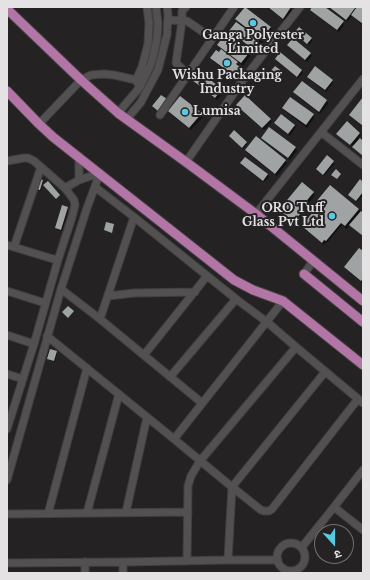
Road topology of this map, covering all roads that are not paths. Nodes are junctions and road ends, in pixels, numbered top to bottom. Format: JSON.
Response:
{"nodes":[{"id":1,"x":147,"y":7,"type":"edge"},
{"id":2,"x":156,"y":7,"type":"edge"},
{"id":3,"x":167,"y":7,"type":"edge"},
{"id":4,"x":186,"y":7,"type":"edge"},
{"id":5,"x":234,"y":7,"type":"edge"},
{"id":6,"x":300,"y":7,"type":"edge"},
{"id":7,"x":7,"y":9,"type":"edge"},
{"id":8,"x":168,"y":20,"type":"junction"},
{"id":9,"x":182,"y":21,"type":"junction"},
{"id":10,"x":212,"y":38,"type":"junction"},
{"id":11,"x":188,"y":74,"type":"junction"},
{"id":12,"x":81,"y":80,"type":"junction"},
{"id":13,"x":136,"y":80,"type":"junction"},
{"id":14,"x":363,"y":80,"type":"edge"},
{"id":15,"x":140,"y":87,"type":"junction"},
{"id":16,"x":7,"y":91,"type":"edge"},
{"id":17,"x":146,"y":93,"type":"junction"},
{"id":18,"x":118,"y":113,"type":"junction"},
{"id":19,"x":160,"y":115,"type":"dead end"},
{"id":20,"x":126,"y":120,"type":"junction"},
{"id":21,"x":39,"y":124,"type":"junction"},
{"id":22,"x":321,"y":132,"type":"junction"},
{"id":23,"x":79,"y":156,"type":"junction"},
{"id":24,"x":7,"y":161,"type":"edge"},
{"id":25,"x":186,"y":162,"type":"junction"},
{"id":26,"x":363,"y":165,"type":"edge"},
{"id":27,"x":41,"y":167,"type":"junction"},
{"id":28,"x":100,"y":173,"type":"junction"},
{"id":29,"x":79,"y":180,"type":"junction"},
{"id":30,"x":95,"y":187,"type":"junction"},
{"id":31,"x":65,"y":188,"type":"junction"},
{"id":32,"x":256,"y":214,"type":"junction"},
{"id":33,"x":134,"y":217,"type":"junction"},
{"id":34,"x":7,"y":241,"type":"edge"},
{"id":35,"x":16,"y":244,"type":"junction"},
{"id":36,"x":7,"y":245,"type":"edge"},
{"id":37,"x":57,"y":259,"type":"junction"},
{"id":38,"x":314,"y":261,"type":"junction"},
{"id":39,"x":304,"y":274,"type":"joint"},
{"id":40,"x":207,"y":276,"type":"junction"},
{"id":41,"x":62,"y":289,"type":"junction"},
{"id":42,"x":7,"y":291,"type":"edge"},
{"id":43,"x":195,"y":292,"type":"junction"},
{"id":44,"x":108,"y":296,"type":"junction"},
{"id":45,"x":236,"y":299,"type":"junction"},
{"id":46,"x":283,"y":301,"type":"junction"},
{"id":47,"x":363,"y":302,"type":"edge"},
{"id":48,"x":45,"y":303,"type":"junction"},
{"id":49,"x":100,"y":319,"type":"junction"},
{"id":50,"x":267,"y":322,"type":"junction"},
{"id":51,"x":363,"y":322,"type":"edge"},
{"id":52,"x":7,"y":335,"type":"edge"},
{"id":53,"x":47,"y":336,"type":"junction"},
{"id":54,"x":34,"y":344,"type":"junction"},
{"id":55,"x":296,"y":347,"type":"junction"},
{"id":56,"x":144,"y":355,"type":"junction"},
{"id":57,"x":363,"y":365,"type":"edge"},
{"id":58,"x":87,"y":368,"type":"junction"},
{"id":59,"x":325,"y":372,"type":"junction"},
{"id":60,"x":7,"y":374,"type":"edge"},
{"id":61,"x":170,"y":377,"type":"junction"},
{"id":62,"x":23,"y":379,"type":"junction"},
{"id":63,"x":119,"y":394,"type":"junction"},
{"id":64,"x":361,"y":401,"type":"edge"},
{"id":65,"x":202,"y":403,"type":"junction"},
{"id":66,"x":9,"y":416,"type":"edge"},
{"id":67,"x":147,"y":417,"type":"junction"},
{"id":68,"x":7,"y":429,"type":"edge"},
{"id":69,"x":174,"y":438,"type":"junction"},
{"id":70,"x":200,"y":461,"type":"junction"},
{"id":71,"x":362,"y":473,"type":"edge"},
{"id":72,"x":7,"y":480,"type":"edge"},
{"id":73,"x":232,"y":487,"type":"junction"},
{"id":74,"x":334,"y":507,"type":"junction"},
{"id":75,"x":126,"y":512,"type":"junction"},
{"id":76,"x":188,"y":512,"type":"junction"},
{"id":77,"x":87,"y":513,"type":"junction"},
{"id":78,"x":7,"y":514,"type":"edge"},
{"id":79,"x":48,"y":514,"type":"junction"},
{"id":80,"x":363,"y":530,"type":"edge"},
{"id":81,"x":302,"y":547,"type":"junction"},
{"id":82,"x":228,"y":560,"type":"junction"},
{"id":83,"x":278,"y":560,"type":"junction"},
{"id":84,"x":187,"y":561,"type":"junction"},
{"id":85,"x":85,"y":562,"type":"junction"},
{"id":86,"x":123,"y":562,"type":"junction"},
{"id":87,"x":7,"y":563,"type":"edge"},
{"id":88,"x":295,"y":572,"type":"edge"},
{"id":89,"x":85,"y":573,"type":"edge"},
{"id":90,"x":123,"y":573,"type":"edge"}],
"edges":[{"from":1,"to":13,"type":"street"},
{"from":2,"to":15,"type":"street"},
{"from":3,"to":8,"type":"street"},
{"from":4,"to":9,"type":"street"},
{"from":5,"to":10,"type":"street"},
{"from":6,"to":25,"type":"street"},
{"from":7,"to":12,"type":"main road"},
{"from":8,"to":9,"type":"street"},
{"from":8,"to":17,"type":"street"},
{"from":9,"to":10,"type":"street"},
{"from":9,"to":11,"type":"street"},
{"from":10,"to":11,"type":"street"},
{"from":11,"to":19,"type":"street"},
{"from":12,"to":13,"type":"street"},
{"from":12,"to":18,"type":"main road"},
{"from":12,"to":21,"type":"street"},
{"from":13,"to":15,"type":"street"},
{"from":14,"to":22,"type":"street"},
{"from":15,"to":17,"type":"street"},
{"from":15,"to":18,"type":"street"},
{"from":16,"to":21,"type":"main road"},
{"from":17,"to":20,"type":"street"},
{"from":18,"to":20,"type":"main road"},
{"from":20,"to":25,"type":"main road"},
{"from":21,"to":23,"type":"main road"},
{"from":22,"to":26,"type":"street"},
{"from":22,"to":32,"type":"street"},
{"from":23,"to":28,"type":"main road"},
{"from":23,"to":29,"type":"street"},
{"from":24,"to":27,"type":"street"},
{"from":25,"to":32,"type":"main road"},
{"from":27,"to":31,"type":"street"},
{"from":27,"to":35,"type":"street"},
{"from":28,"to":29,"type":"street"},
{"from":28,"to":30,"type":"street"},
{"from":28,"to":46,"type":"main road"},
{"from":29,"to":31,"type":"street"},
{"from":30,"to":33,"type":"street"},
{"from":30,"to":41,"type":"street"},
{"from":31,"to":37,"type":"street"},
{"from":32,"to":38,"type":"main road"},
{"from":33,"to":40,"type":"street"},
{"from":33,"to":44,"type":"street"},
{"from":34,"to":35,"type":"street"},
{"from":35,"to":37,"type":"street"},
{"from":36,"to":37,"type":"street"},
{"from":37,"to":48,"type":"street"},
{"from":38,"to":39,"type":"street"},
{"from":38,"to":47,"type":"main road"},
{"from":39,"to":51,"type":"main road"},
{"from":40,"to":43,"type":"street"},
{"from":40,"to":45,"type":"street"},
{"from":41,"to":49,"type":"street"},
{"from":41,"to":53,"type":"street"},
{"from":42,"to":48,"type":"street"},
{"from":43,"to":44,"type":"street"},
{"from":43,"to":56,"type":"street"},
{"from":44,"to":49,"type":"street"},
{"from":45,"to":50,"type":"street"},
{"from":45,"to":61,"type":"street"},
{"from":46,"to":50,"type":"street"},
{"from":46,"to":57,"type":"main road"},
{"from":48,"to":54,"type":"street"},
{"from":49,"to":56,"type":"street"},
{"from":50,"to":55,"type":"street"},
{"from":50,"to":65,"type":"street"},
{"from":52,"to":54,"type":"street"},
{"from":53,"to":58,"type":"street"},
{"from":53,"to":72,"type":"street"},
{"from":54,"to":62,"type":"street"},
{"from":55,"to":59,"type":"street"},
{"from":55,"to":70,"type":"street"},
{"from":56,"to":61,"type":"street"},
{"from":58,"to":63,"type":"street"},
{"from":58,"to":79,"type":"street"},
{"from":59,"to":64,"type":"street"},
{"from":59,"to":73,"type":"street"},
{"from":60,"to":62,"type":"street"},
{"from":61,"to":65,"type":"street"},
{"from":62,"to":66,"type":"street"},
{"from":63,"to":67,"type":"street"},
{"from":63,"to":77,"type":"street"},
{"from":64,"to":73,"type":"street"},
{"from":65,"to":69,"type":"street"},
{"from":66,"to":68,"type":"street"},
{"from":67,"to":69,"type":"street"},
{"from":67,"to":75,"type":"street"},
{"from":69,"to":70,"type":"street"},
{"from":70,"to":73,"type":"street"},
{"from":70,"to":76,"type":"street"},
{"from":71,"to":74,"type":"street"},
{"from":73,"to":82,"type":"street"},
{"from":74,"to":80,"type":"street"},
{"from":74,"to":81,"type":"street"},
{"from":75,"to":76,"type":"street"},
{"from":75,"to":77,"type":"street"},
{"from":76,"to":84,"type":"street"},
{"from":77,"to":79,"type":"street"},
{"from":78,"to":79,"type":"street"},
{"from":81,"to":83,"type":"street"},
{"from":81,"to":88,"type":"street"},
{"from":82,"to":83,"type":"street"},
{"from":82,"to":84,"type":"street"},
{"from":83,"to":88,"type":"street"},
{"from":84,"to":86,"type":"street"},
{"from":85,"to":86,"type":"street"},
{"from":85,"to":87,"type":"street"},
{"from":85,"to":89,"type":"street"},
{"from":86,"to":90,"type":"street"}]}
